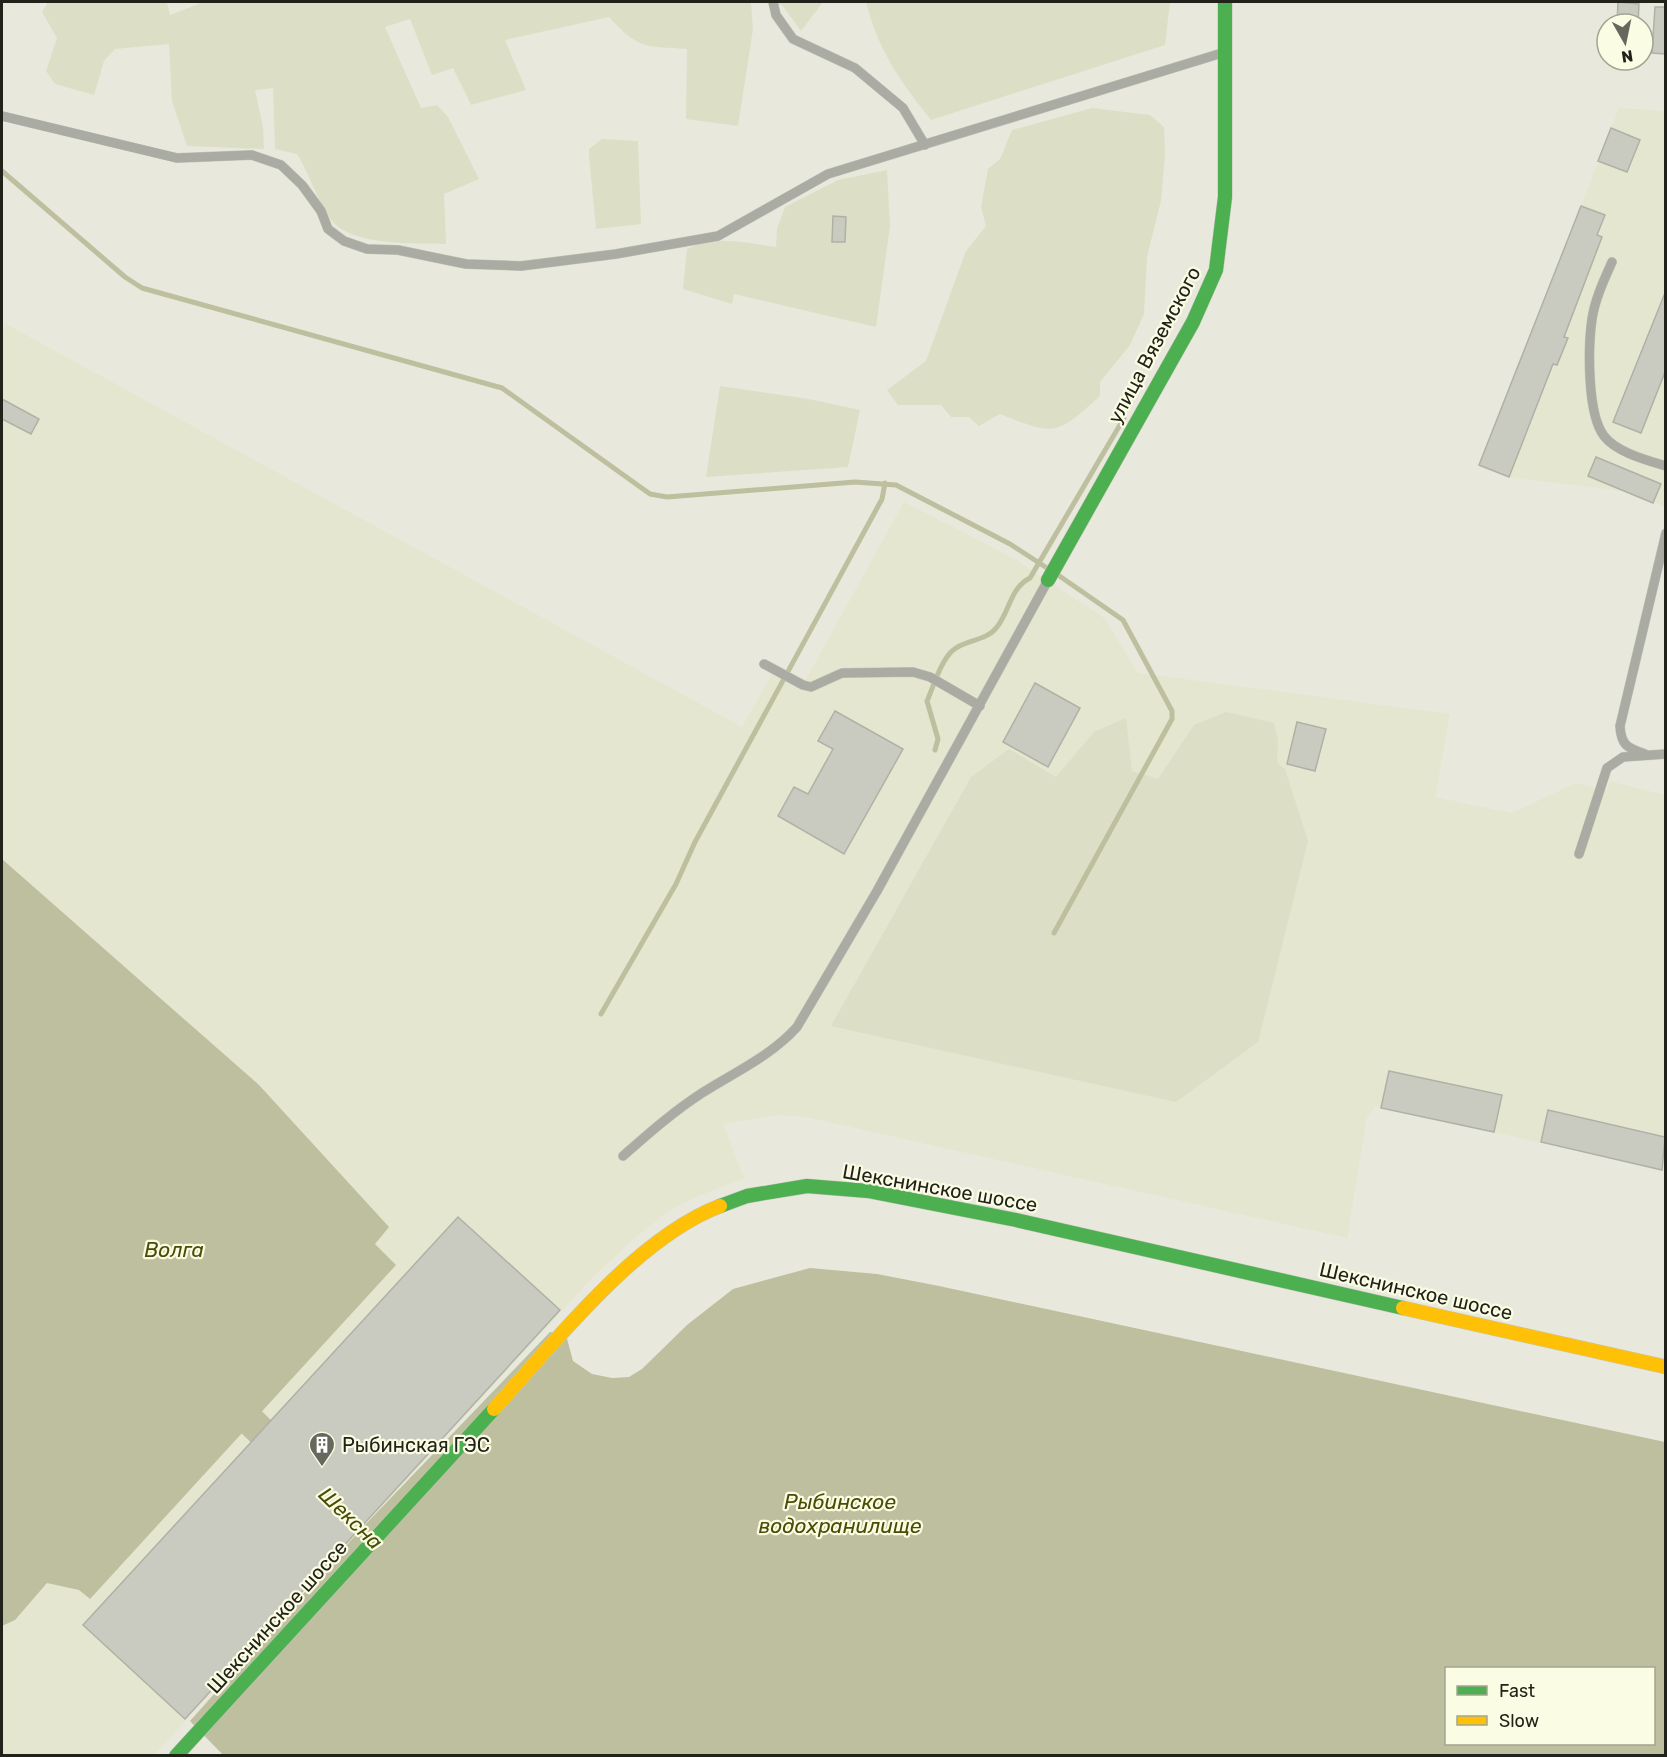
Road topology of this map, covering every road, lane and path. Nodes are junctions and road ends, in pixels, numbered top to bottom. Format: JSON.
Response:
{"nodes":[{"id":1,"x":773,"y":2,"type":"edge"},
{"id":2,"x":1225,"y":2,"type":"edge"},
{"id":3,"x":1225,"y":52,"type":"junction"},
{"id":4,"x":2,"y":116,"type":"edge"},
{"id":5,"x":925,"y":145,"type":"junction"},
{"id":6,"x":1612,"y":262,"type":"dead end"},
{"id":7,"x":1665,"y":466,"type":"edge"},
{"id":8,"x":1665,"y":533,"type":"edge"},
{"id":9,"x":1048,"y":580,"type":"joint"},
{"id":10,"x":764,"y":664,"type":"dead end"},
{"id":11,"x":980,"y":706,"type":"junction"},
{"id":12,"x":1645,"y":754,"type":"junction"},
{"id":13,"x":1665,"y":754,"type":"edge"},
{"id":14,"x":1579,"y":854,"type":"dead end"},
{"id":15,"x":623,"y":1156,"type":"dead end"},
{"id":16,"x":1665,"y":1367,"type":"edge"},
{"id":17,"x":176,"y":1755,"type":"edge"}],
"edges":[{"from":1,"to":5,"type":"lane"},
{"from":2,"to":3,"type":"main road","name":"улица Вяземского"},
{"from":3,"to":5,"type":"lane"},
{"from":3,"to":9,"type":"main road","name":"улица Вяземского"},
{"from":4,"to":5,"type":"lane"},
{"from":6,"to":7,"type":"lane"},
{"from":8,"to":12,"type":"lane"},
{"from":9,"to":11,"type":"lane"},
{"from":10,"to":11,"type":"lane"},
{"from":11,"to":15,"type":"lane"},
{"from":12,"to":13,"type":"lane"},
{"from":12,"to":14,"type":"lane"},
{"from":16,"to":17,"type":"main road","name":"Шекснинское шоссе"}]}
